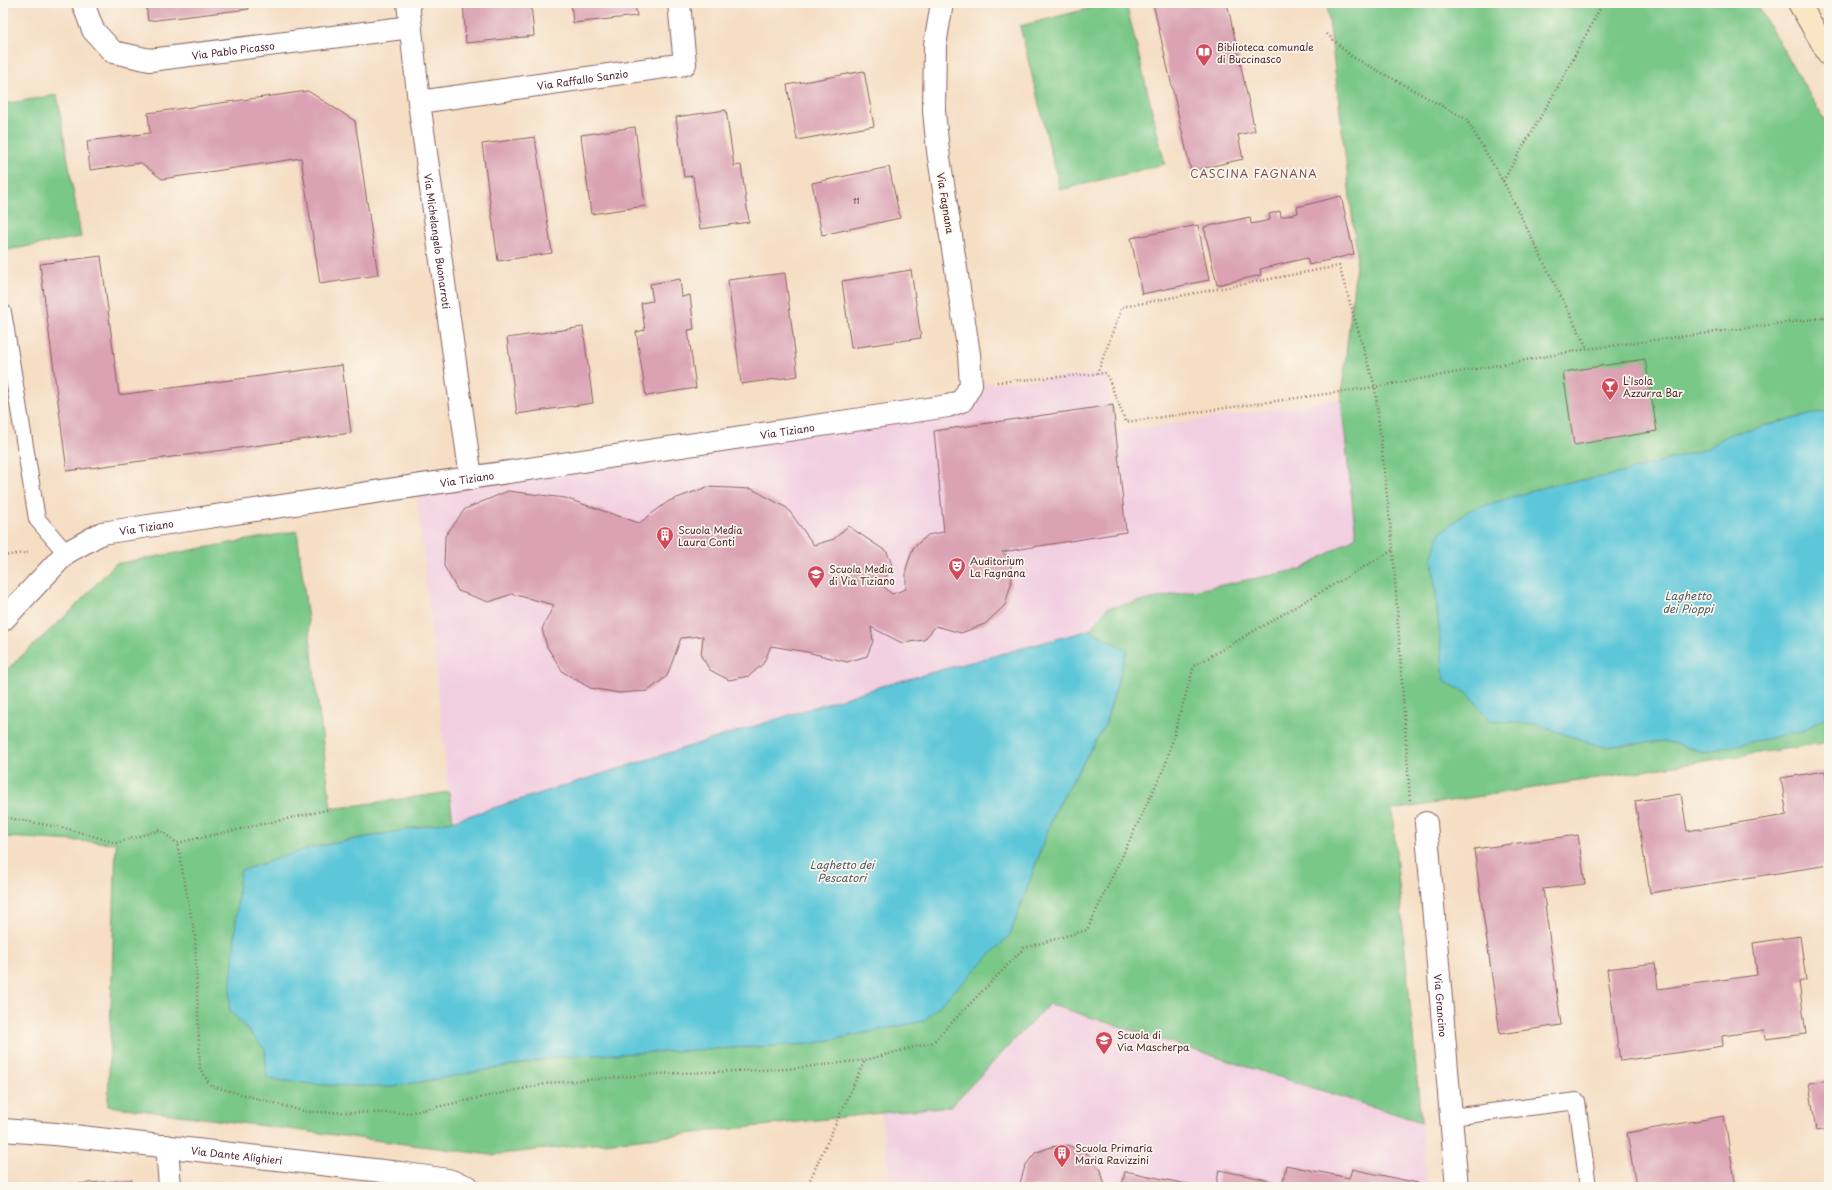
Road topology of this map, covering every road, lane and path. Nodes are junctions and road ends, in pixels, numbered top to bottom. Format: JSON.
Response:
{"nodes":[{"id":1,"x":83,"y":3,"type":"edge"},
{"id":2,"x":408,"y":3,"type":"edge"},
{"id":3,"x":679,"y":3,"type":"edge"},
{"id":4,"x":942,"y":3,"type":"edge"},
{"id":5,"x":1603,"y":3,"type":"edge"},
{"id":6,"x":1799,"y":3,"type":"edge"},
{"id":7,"x":411,"y":27,"type":"junction"},
{"id":8,"x":1327,"y":34,"type":"dead end"},
{"id":9,"x":1829,"y":55,"type":"edge"},
{"id":10,"x":419,"y":102,"type":"junction"},
{"id":11,"x":1502,"y":181,"type":"junction"},
{"id":12,"x":3,"y":312,"type":"edge"},
{"id":13,"x":1822,"y":317,"type":"junction"},
{"id":14,"x":1829,"y":317,"type":"edge"},
{"id":15,"x":1829,"y":320,"type":"edge"},
{"id":16,"x":1587,"y":349,"type":"junction"},
{"id":17,"x":1097,"y":374,"type":"junction"},
{"id":18,"x":1375,"y":387,"type":"junction"},
{"id":19,"x":966,"y":393,"type":"junction"},
{"id":20,"x":471,"y":478,"type":"junction"},
{"id":21,"x":1393,"y":550,"type":"junction"},
{"id":22,"x":66,"y":553,"type":"junction"},
{"id":23,"x":3,"y":620,"type":"edge"},
{"id":24,"x":331,"y":809,"type":"dead end"},
{"id":25,"x":3,"y":817,"type":"edge"},
{"id":26,"x":1426,"y":823,"type":"joint"},
{"id":27,"x":177,"y":843,"type":"junction"},
{"id":28,"x":866,"y":1060,"type":"junction"},
{"id":29,"x":1451,"y":1117,"type":"junction"},
{"id":30,"x":3,"y":1130,"type":"edge"},
{"id":31,"x":167,"y":1146,"type":"junction"},
{"id":32,"x":808,"y":1186,"type":"edge"},
{"id":33,"x":170,"y":1187,"type":"edge"},
{"id":34,"x":468,"y":1187,"type":"edge"},
{"id":35,"x":792,"y":1187,"type":"edge"},
{"id":36,"x":1457,"y":1187,"type":"edge"},
{"id":37,"x":1588,"y":1187,"type":"edge"}],
"edges":[{"from":1,"to":7,"type":"street","name":"Via Pablo Picasso"},
{"from":2,"to":7,"type":"street","name":"Via Michelangelo Buonarroti"},
{"from":3,"to":10,"type":"street","name":"Via Raffallo Sanzio"},
{"from":4,"to":19,"type":"street","name":"Via Fagnana"},
{"from":5,"to":11,"type":"path"},
{"from":6,"to":9,"type":"main road"},
{"from":7,"to":10,"type":"street","name":"Via Michelangelo Buonarroti"},
{"from":8,"to":11,"type":"path"},
{"from":10,"to":20,"type":"street","name":"Via Michelangelo Buonarroti"},
{"from":11,"to":16,"type":"path"},
{"from":12,"to":22,"type":"lane"},
{"from":13,"to":14,"type":"path"},
{"from":13,"to":15,"type":"path"},
{"from":13,"to":16,"type":"path"},
{"from":16,"to":18,"type":"path"},
{"from":17,"to":18,"type":"path"},
{"from":17,"to":18,"type":"path"},
{"from":17,"to":19,"type":"path"},
{"from":18,"to":21,"type":"path"},
{"from":19,"to":20,"type":"street","name":"Via Tiziano"},
{"from":20,"to":22,"type":"street","name":"Via Tiziano"},
{"from":21,"to":26,"type":"path"},
{"from":21,"to":28,"type":"path"},
{"from":22,"to":23,"type":"street","name":"Via Tiziano"},
{"from":24,"to":27,"type":"path"},
{"from":25,"to":27,"type":"path"},
{"from":26,"to":29,"type":"street","name":"Via Grancino"},
{"from":27,"to":28,"type":"path"},
{"from":28,"to":32,"type":"path"},
{"from":29,"to":36,"type":"street","name":"Via Grancino"},
{"from":29,"to":37,"type":"lane"},
{"from":30,"to":31,"type":"street","name":"Via Dante Alighieri"},
{"from":31,"to":33,"type":"street"},
{"from":31,"to":34,"type":"street","name":"Via Dante Alighieri"},
{"from":32,"to":35,"type":"path"}]}
